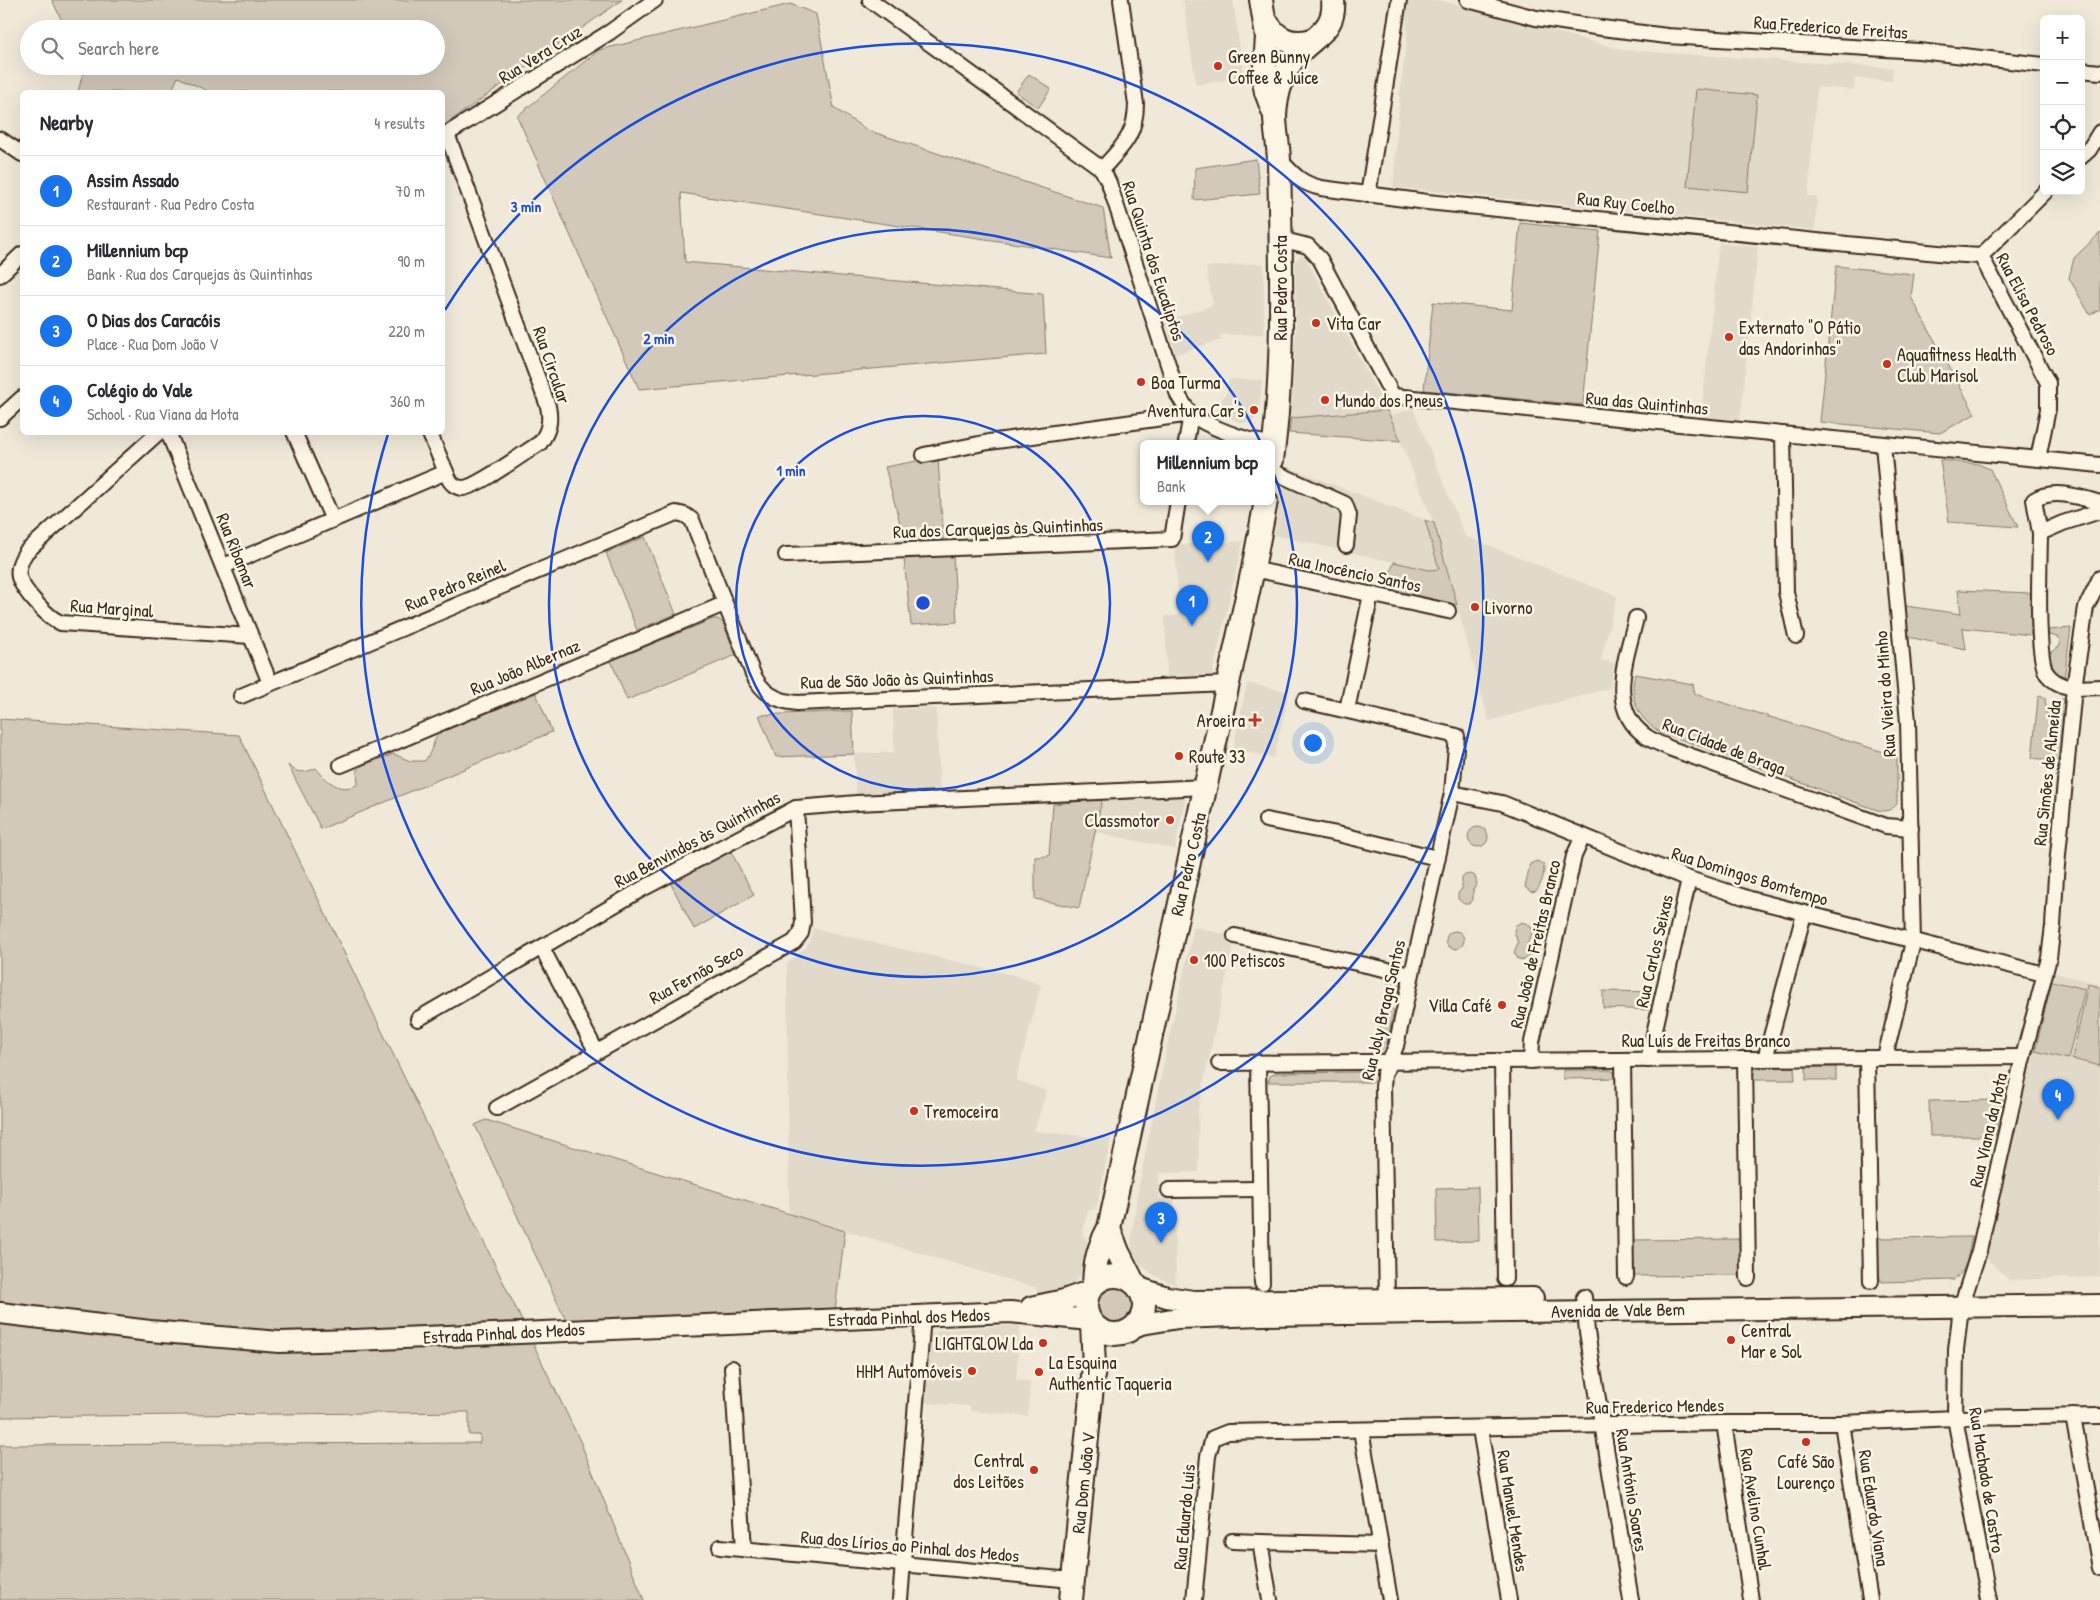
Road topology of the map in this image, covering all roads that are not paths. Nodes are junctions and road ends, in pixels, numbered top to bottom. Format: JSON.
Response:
{"nodes":[{"id":1,"x":655,"y":0,"type":"edge"},
{"id":2,"x":870,"y":0,"type":"edge"},
{"id":3,"x":1121,"y":0,"type":"edge"},
{"id":4,"x":1347,"y":0,"type":"edge"},
{"id":5,"x":1399,"y":0,"type":"edge"},
{"id":6,"x":1468,"y":0,"type":"edge"},
{"id":7,"x":1264,"y":7,"type":"edge"},
{"id":8,"x":1332,"y":10,"type":"edge"},
{"id":9,"x":1312,"y":40,"type":"junction"},
{"id":10,"x":2040,"y":65,"type":"edge"},
{"id":11,"x":2085,"y":70,"type":"edge"},
{"id":12,"x":2100,"y":72,"type":"edge"},
{"id":13,"x":1275,"y":116,"type":"junction"},
{"id":14,"x":2100,"y":132,"type":"edge"},
{"id":15,"x":445,"y":136,"type":"edge"},
{"id":16,"x":0,"y":140,"type":"edge"},
{"id":17,"x":20,"y":153,"type":"edge"},
{"id":18,"x":2085,"y":154,"type":"edge"},
{"id":19,"x":1279,"y":159,"type":"junction"},
{"id":20,"x":1102,"y":170,"type":"junction"},
{"id":21,"x":1368,"y":195,"type":"junction"},
{"id":22,"x":2042,"y":195,"type":"edge"},
{"id":23,"x":1280,"y":239,"type":"junction"},
{"id":24,"x":20,"y":256,"type":"edge"},
{"id":25,"x":1981,"y":256,"type":"junction"},
{"id":26,"x":0,"y":275,"type":"edge"},
{"id":27,"x":20,"y":400,"type":"edge"},
{"id":28,"x":1191,"y":414,"type":"junction"},
{"id":29,"x":0,"y":418,"type":"edge"},
{"id":30,"x":1783,"y":434,"type":"junction"},
{"id":31,"x":156,"y":435,"type":"edge"},
{"id":32,"x":169,"y":435,"type":"edge"},
{"id":33,"x":295,"y":435,"type":"edge"},
{"id":34,"x":430,"y":435,"type":"edge"},
{"id":35,"x":1187,"y":440,"type":"edge"},
{"id":36,"x":1247,"y":440,"type":"edge"},
{"id":37,"x":1272,"y":440,"type":"edge"},
{"id":38,"x":1883,"y":444,"type":"junction"},
{"id":39,"x":924,"y":455,"type":"dead end"},
{"id":40,"x":2038,"y":459,"type":"junction"},
{"id":41,"x":2100,"y":465,"type":"edge"},
{"id":42,"x":446,"y":472,"type":"junction"},
{"id":43,"x":1275,"y":472,"type":"edge"},
{"id":44,"x":2100,"y":503,"type":"edge"},
{"id":45,"x":1177,"y":505,"type":"edge"},
{"id":46,"x":1265,"y":505,"type":"edge"},
{"id":47,"x":2100,"y":511,"type":"edge"},
{"id":48,"x":685,"y":515,"type":"joint"},
{"id":49,"x":333,"y":520,"type":"junction"},
{"id":50,"x":2040,"y":533,"type":"junction"},
{"id":51,"x":1346,"y":545,"type":"dead end"},
{"id":52,"x":786,"y":555,"type":"dead end"},
{"id":53,"x":224,"y":566,"type":"junction"},
{"id":54,"x":1253,"y":569,"type":"junction"},
{"id":55,"x":2100,"y":578,"type":"edge"},
{"id":56,"x":1371,"y":594,"type":"junction"},
{"id":57,"x":724,"y":604,"type":"junction"},
{"id":58,"x":1448,"y":611,"type":"dead end"},
{"id":59,"x":1636,"y":618,"type":"dead end"},
{"id":60,"x":250,"y":636,"type":"junction"},
{"id":61,"x":1796,"y":636,"type":"dead end"},
{"id":62,"x":270,"y":683,"type":"junction"},
{"id":63,"x":1228,"y":684,"type":"junction"},
{"id":64,"x":2100,"y":687,"type":"edge"},
{"id":65,"x":2074,"y":688,"type":"junction"},
{"id":66,"x":240,"y":696,"type":"dead end"},
{"id":67,"x":1304,"y":701,"type":"dead end"},
{"id":68,"x":1347,"y":710,"type":"junction"},
{"id":69,"x":340,"y":765,"type":"dead end"},
{"id":70,"x":1206,"y":786,"type":"junction"},
{"id":71,"x":1452,"y":793,"type":"junction"},
{"id":72,"x":796,"y":808,"type":"junction"},
{"id":73,"x":1266,"y":820,"type":"dead end"},
{"id":74,"x":1911,"y":828,"type":"junction"},
{"id":75,"x":1583,"y":836,"type":"junction"},
{"id":76,"x":1437,"y":858,"type":"junction"},
{"id":77,"x":1689,"y":879,"type":"junction"},
{"id":78,"x":1804,"y":914,"type":"junction"},
{"id":79,"x":1235,"y":936,"type":"dead end"},
{"id":80,"x":1913,"y":942,"type":"junction"},
{"id":81,"x":542,"y":948,"type":"junction"},
{"id":82,"x":2044,"y":974,"type":"junction"},
{"id":83,"x":1412,"y":975,"type":"junction"},
{"id":84,"x":418,"y":1019,"type":"dead end"},
{"id":85,"x":596,"y":1051,"type":"junction"},
{"id":86,"x":1884,"y":1057,"type":"junction"},
{"id":87,"x":2023,"y":1057,"type":"junction"},
{"id":88,"x":1867,"y":1058,"type":"junction"},
{"id":89,"x":1745,"y":1059,"type":"junction"},
{"id":90,"x":1765,"y":1059,"type":"junction"},
{"id":91,"x":1623,"y":1060,"type":"junction"},
{"id":92,"x":1648,"y":1060,"type":"junction"},
{"id":93,"x":1502,"y":1061,"type":"junction"},
{"id":94,"x":1532,"y":1061,"type":"junction"},
{"id":95,"x":1219,"y":1063,"type":"dead end"},
{"id":96,"x":1389,"y":1063,"type":"junction"},
{"id":97,"x":1258,"y":1064,"type":"junction"},
{"id":98,"x":497,"y":1108,"type":"dead end"},
{"id":99,"x":1260,"y":1189,"type":"junction"},
{"id":100,"x":1169,"y":1190,"type":"dead end"},
{"id":101,"x":1109,"y":1228,"type":"junction"},
{"id":102,"x":1626,"y":1277,"type":"dead end"},
{"id":103,"x":1748,"y":1278,"type":"dead end"},
{"id":104,"x":1505,"y":1279,"type":"dead end"},
{"id":105,"x":1871,"y":1281,"type":"dead end"},
{"id":106,"x":1262,"y":1283,"type":"dead end"},
{"id":107,"x":1136,"y":1285,"type":"junction"},
{"id":108,"x":1091,"y":1288,"type":"junction"},
{"id":109,"x":2100,"y":1291,"type":"edge"},
{"id":110,"x":1387,"y":1300,"type":"junction"},
{"id":111,"x":1963,"y":1300,"type":"junction"},
{"id":112,"x":1584,"y":1304,"type":"junction"},
{"id":113,"x":2100,"y":1305,"type":"edge"},
{"id":114,"x":1010,"y":1312,"type":"junction"},
{"id":115,"x":0,"y":1313,"type":"edge"},
{"id":116,"x":923,"y":1316,"type":"junction"},
{"id":117,"x":1091,"y":1322,"type":"junction"},
{"id":118,"x":1134,"y":1327,"type":"junction"},
{"id":119,"x":1094,"y":1366,"type":"junction"},
{"id":120,"x":732,"y":1368,"type":"dead end"},
{"id":121,"x":2073,"y":1416,"type":"junction"},
{"id":122,"x":2100,"y":1416,"type":"edge"},
{"id":123,"x":1955,"y":1418,"type":"junction"},
{"id":124,"x":1724,"y":1423,"type":"junction"},
{"id":125,"x":1842,"y":1423,"type":"junction"},
{"id":126,"x":1603,"y":1426,"type":"junction"},
{"id":127,"x":1480,"y":1429,"type":"junction"},
{"id":128,"x":1361,"y":1430,"type":"junction"},
{"id":129,"x":1213,"y":1438,"type":"joint"},
{"id":130,"x":1232,"y":1541,"type":"dead end"},
{"id":131,"x":1260,"y":1542,"type":"junction"},
{"id":132,"x":1380,"y":1545,"type":"junction"},
{"id":133,"x":720,"y":1547,"type":"dead end"},
{"id":134,"x":744,"y":1549,"type":"junction"},
{"id":135,"x":904,"y":1564,"type":"junction"},
{"id":136,"x":2100,"y":1568,"type":"edge"},
{"id":137,"x":1072,"y":1590,"type":"edge"},
{"id":138,"x":900,"y":1600,"type":"edge"},
{"id":139,"x":1194,"y":1600,"type":"edge"},
{"id":140,"x":1270,"y":1600,"type":"edge"},
{"id":141,"x":1390,"y":1600,"type":"edge"},
{"id":142,"x":1509,"y":1600,"type":"edge"},
{"id":143,"x":1631,"y":1600,"type":"edge"},
{"id":144,"x":1751,"y":1600,"type":"edge"},
{"id":145,"x":1870,"y":1600,"type":"edge"},
{"id":146,"x":1989,"y":1600,"type":"edge"}],
"edges":[{"from":1,"to":15,"type":"street","name":"Rua Vera Cruz"},
{"from":2,"to":20,"type":"street","name":"Rua Quinta dos Eucaliptos"},
{"from":3,"to":20,"type":"street"},
{"from":4,"to":8,"type":"street"},
{"from":5,"to":21,"type":"street"},
{"from":6,"to":10,"type":"street","name":"Rua Frederico de Freitas"},
{"from":7,"to":9,"type":"main road","name":"Rua Pedro Costa"},
{"from":7,"to":13,"type":"main road","name":"Rua Pedro Costa"},
{"from":8,"to":9,"type":"main road","name":"Rua Pedro Costa"},
{"from":9,"to":13,"type":"main road","name":"Rua Pedro Costa"},
{"from":11,"to":12,"type":"street"},
{"from":13,"to":19,"type":"main road","name":"Rua Pedro Costa"},
{"from":14,"to":18,"type":"street"},
{"from":15,"to":42,"type":"street","name":"Rua Circular"},
{"from":16,"to":17,"type":"street"},
{"from":19,"to":21,"type":"street","name":"Rua Ruy Coelho"},
{"from":19,"to":23,"type":"main road","name":"Rua Pedro Costa"},
{"from":20,"to":28,"type":"street","name":"Rua Quinta dos Eucaliptos"},
{"from":21,"to":25,"type":"street","name":"Rua Ruy Coelho"},
{"from":22,"to":25,"type":"street","name":"Rua Elisa Pedroso"},
{"from":23,"to":30,"type":"street","name":"Rua das Quintinhas"},
{"from":23,"to":37,"type":"main road","name":"Rua Pedro Costa"},
{"from":24,"to":26,"type":"street"},
{"from":25,"to":40,"type":"street","name":"Rua Elisa Pedroso"},
{"from":27,"to":29,"type":"street"},
{"from":28,"to":35,"type":"street"},
{"from":28,"to":36,"type":"street","name":"Rua Quinta dos Eucaliptos"},
{"from":28,"to":39,"type":"street"},
{"from":30,"to":38,"type":"street","name":"Rua das Quintinhas"},
{"from":30,"to":61,"type":"street"},
{"from":31,"to":60,"type":"street","name":"Rua Marginal"},
{"from":32,"to":53,"type":"street","name":"Rua Ribamar"},
{"from":33,"to":49,"type":"street"},
{"from":34,"to":42,"type":"street"},
{"from":38,"to":40,"type":"street","name":"Rua das Quintinhas"},
{"from":38,"to":74,"type":"street","name":"Rua Vieira do Minho"},
{"from":40,"to":41,"type":"street","name":"Rua das Quintinhas"},
{"from":42,"to":49,"type":"street"},
{"from":43,"to":51,"type":"street"},
{"from":44,"to":50,"type":"street"},
{"from":45,"to":52,"type":"street","name":"Rua dos Carquejas às Quintinhas"},
{"from":46,"to":54,"type":"main road","name":"Rua Pedro Costa"},
{"from":47,"to":50,"type":"street"},
{"from":48,"to":57,"type":"street","name":"Rua de São João às Quintinhas"},
{"from":48,"to":62,"type":"street","name":"Rua Pedro Reinel"},
{"from":49,"to":53,"type":"street"},
{"from":50,"to":65,"type":"street"},
{"from":53,"to":60,"type":"street","name":"Rua Ribamar"},
{"from":54,"to":56,"type":"street","name":"Rua Inocêncio Santos"},
{"from":54,"to":63,"type":"main road","name":"Rua Pedro Costa"},
{"from":55,"to":65,"type":"street","name":"Rua Simões de Almeida"},
{"from":56,"to":58,"type":"street","name":"Rua Inocêncio Santos"},
{"from":56,"to":68,"type":"street"},
{"from":57,"to":63,"type":"street","name":"Rua de São João às Quintinhas"},
{"from":57,"to":69,"type":"street","name":"Rua João Albernaz"},
{"from":59,"to":74,"type":"street","name":"Rua Cidade de Braga"},
{"from":60,"to":62,"type":"street","name":"Rua Ribamar"},
{"from":62,"to":66,"type":"street","name":"Rua Pedro Reinel"},
{"from":63,"to":70,"type":"main road","name":"Rua Pedro Costa"},
{"from":64,"to":65,"type":"street"},
{"from":65,"to":82,"type":"street","name":"Rua Simões de Almeida"},
{"from":67,"to":68,"type":"street"},
{"from":68,"to":71,"type":"street","name":"Rua Joly Braga Santos"},
{"from":70,"to":72,"type":"street","name":"Rua Benvindos às Quintinhas"},
{"from":70,"to":101,"type":"main road","name":"Rua Pedro Costa"},
{"from":71,"to":75,"type":"street","name":"Rua Domingos Bomtempo"},
{"from":71,"to":76,"type":"street","name":"Rua Joly Braga Santos"},
{"from":72,"to":81,"type":"street","name":"Rua Benvindos às Quintinhas"},
{"from":72,"to":85,"type":"street","name":"Rua Fernão Seco"},
{"from":73,"to":76,"type":"street"},
{"from":74,"to":80,"type":"street","name":"Rua Vieira do Minho"},
{"from":75,"to":77,"type":"street","name":"Rua Domingos Bomtempo"},
{"from":75,"to":94,"type":"street","name":"Rua João de Freitas Branco"},
{"from":76,"to":83,"type":"street","name":"Rua Joly Braga Santos"},
{"from":77,"to":78,"type":"street","name":"Rua Domingos Bomtempo"},
{"from":77,"to":92,"type":"street","name":"Rua Carlos Seixas"},
{"from":78,"to":80,"type":"street","name":"Rua Domingos Bomtempo"},
{"from":78,"to":90,"type":"street"},
{"from":79,"to":83,"type":"street"},
{"from":80,"to":82,"type":"street","name":"Rua Domingos Bomtempo"},
{"from":80,"to":86,"type":"street","name":"Rua Vieira do Minho"},
{"from":81,"to":84,"type":"street","name":"Rua Benvindos às Quintinhas"},
{"from":81,"to":85,"type":"street"},
{"from":82,"to":87,"type":"street","name":"Rua Viana da Mota"},
{"from":83,"to":96,"type":"street","name":"Rua Joly Braga Santos"},
{"from":85,"to":98,"type":"street","name":"Rua Fernão Seco"},
{"from":86,"to":87,"type":"street","name":"Rua Luís de Freitas Branco"},
{"from":86,"to":88,"type":"street","name":"Rua Luís de Freitas Branco"},
{"from":87,"to":111,"type":"street","name":"Rua Viana da Mota"},
{"from":88,"to":90,"type":"street","name":"Rua Luís de Freitas Branco"},
{"from":88,"to":105,"type":"street"},
{"from":89,"to":90,"type":"street","name":"Rua Luís de Freitas Branco"},
{"from":89,"to":92,"type":"street","name":"Rua Luís de Freitas Branco"},
{"from":89,"to":103,"type":"street"},
{"from":91,"to":92,"type":"street","name":"Rua Luís de Freitas Branco"},
{"from":91,"to":94,"type":"street","name":"Rua Luís de Freitas Branco"},
{"from":91,"to":102,"type":"street"},
{"from":93,"to":94,"type":"street","name":"Rua Luís de Freitas Branco"},
{"from":93,"to":96,"type":"street","name":"Rua Luís de Freitas Branco"},
{"from":93,"to":104,"type":"street"},
{"from":95,"to":97,"type":"street","name":"Rua Luís de Freitas Branco"},
{"from":96,"to":97,"type":"street","name":"Rua Luís de Freitas Branco"},
{"from":96,"to":110,"type":"street","name":"Rua Joly Braga Santos"},
{"from":97,"to":99,"type":"street"},
{"from":99,"to":100,"type":"street"},
{"from":99,"to":106,"type":"street"},
{"from":101,"to":107,"type":"main road"},
{"from":101,"to":108,"type":"main road"},
{"from":107,"to":108,"type":"main road"},
{"from":107,"to":110,"type":"main road","name":"Avenida de Vale Bem"},
{"from":107,"to":118,"type":"main road"},
{"from":108,"to":114,"type":"main road","name":"Estrada Pinhal dos Medos"},
{"from":108,"to":117,"type":"main road"},
{"from":109,"to":111,"type":"main road","name":"Avenida de Vale Bem"},
{"from":110,"to":112,"type":"main road","name":"Avenida de Vale Bem"},
{"from":111,"to":112,"type":"main road","name":"Avenida de Vale Bem"},
{"from":111,"to":113,"type":"main road","name":"Avenida de Vale Bem"},
{"from":111,"to":123,"type":"street","name":"Rua Machado de Castro"},
{"from":112,"to":118,"type":"main road","name":"Avenida de Vale Bem"},
{"from":112,"to":126,"type":"street","name":"Rua António Soares"},
{"from":114,"to":116,"type":"main road","name":"Estrada Pinhal dos Medos"},
{"from":114,"to":117,"type":"main road","name":"Estrada Pinhal dos Medos"},
{"from":115,"to":116,"type":"main road","name":"Estrada Pinhal dos Medos"},
{"from":116,"to":135,"type":"street"},
{"from":117,"to":118,"type":"main road"},
{"from":117,"to":119,"type":"main road","name":"Rua Dom João V"},
{"from":118,"to":119,"type":"main road"},
{"from":119,"to":137,"type":"main road","name":"Rua Dom João V"},
{"from":120,"to":134,"type":"street"},
{"from":121,"to":122,"type":"street","name":"Rua Frederico Mendes"},
{"from":121,"to":123,"type":"street","name":"Rua Frederico Mendes"},
{"from":121,"to":136,"type":"street"},
{"from":123,"to":125,"type":"street","name":"Rua Frederico Mendes"},
{"from":123,"to":146,"type":"street","name":"Rua Machado de Castro"},
{"from":124,"to":125,"type":"street","name":"Rua Frederico Mendes"},
{"from":124,"to":126,"type":"street","name":"Rua Frederico Mendes"},
{"from":124,"to":144,"type":"street","name":"Rua Avelino Cunhal"},
{"from":125,"to":145,"type":"street","name":"Rua Eduardo Viana"},
{"from":126,"to":127,"type":"street","name":"Rua Frederico Mendes"},
{"from":126,"to":143,"type":"street","name":"Rua António Soares"},
{"from":127,"to":128,"type":"street","name":"Rua Frederico Mendes"},
{"from":127,"to":142,"type":"street","name":"Rua Manuel Mendes"},
{"from":128,"to":129,"type":"street","name":"Rua Frederico Mendes"},
{"from":128,"to":132,"type":"street"},
{"from":129,"to":139,"type":"street","name":"Rua Eduardo Luis"},
{"from":130,"to":131,"type":"street"},
{"from":131,"to":132,"type":"street"},
{"from":131,"to":140,"type":"street"},
{"from":132,"to":141,"type":"street"},
{"from":133,"to":134,"type":"street","name":"Rua dos Lírios ao Pinhal dos Medos"},
{"from":134,"to":135,"type":"street","name":"Rua dos Lírios ao Pinhal dos Medos"},
{"from":135,"to":137,"type":"street","name":"Rua dos Lírios ao Pinhal dos Medos"},
{"from":135,"to":138,"type":"street"}]}
